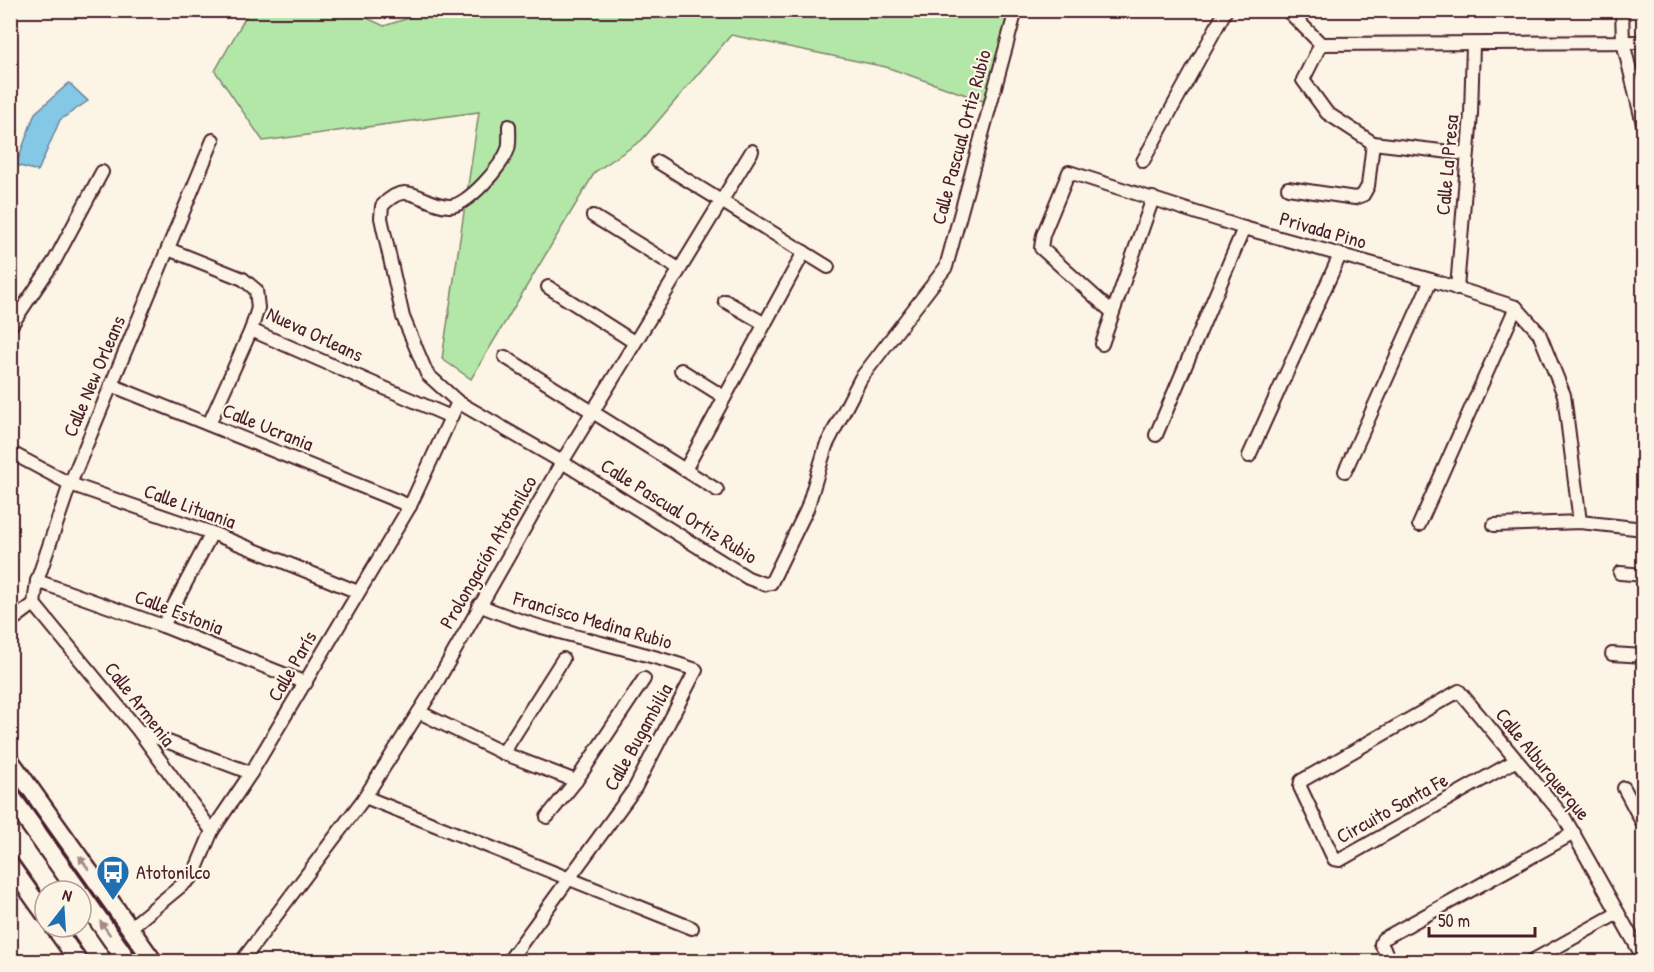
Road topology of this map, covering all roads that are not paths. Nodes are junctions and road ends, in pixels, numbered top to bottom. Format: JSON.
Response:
{"nodes":[{"id":1,"x":1017,"y":10,"type":"edge"},
{"id":2,"x":1226,"y":10,"type":"edge"},
{"id":3,"x":1287,"y":10,"type":"edge"},
{"id":4,"x":1622,"y":10,"type":"edge"},
{"id":5,"x":1623,"y":42,"type":"junction"},
{"id":6,"x":1644,"y":42,"type":"edge"},
{"id":7,"x":1321,"y":44,"type":"junction"},
{"id":8,"x":1473,"y":45,"type":"junction"},
{"id":9,"x":509,"y":126,"type":"dead end"},
{"id":10,"x":1644,"y":128,"type":"edge"},
{"id":11,"x":213,"y":140,"type":"dead end"},
{"id":12,"x":1373,"y":143,"type":"junction"},
{"id":13,"x":752,"y":151,"type":"dead end"},
{"id":14,"x":1467,"y":154,"type":"junction"},
{"id":15,"x":1143,"y":161,"type":"dead end"},
{"id":16,"x":658,"y":162,"type":"dead end"},
{"id":17,"x":102,"y":172,"type":"dead end"},
{"id":18,"x":1288,"y":188,"type":"dead end"},
{"id":19,"x":1153,"y":198,"type":"junction"},
{"id":20,"x":723,"y":200,"type":"junction"},
{"id":21,"x":593,"y":216,"type":"dead end"},
{"id":22,"x":1244,"y":228,"type":"junction"},
{"id":23,"x":168,"y":249,"type":"junction"},
{"id":24,"x":804,"y":252,"type":"junction"},
{"id":25,"x":1340,"y":255,"type":"junction"},
{"id":26,"x":828,"y":267,"type":"dead end"},
{"id":27,"x":679,"y":269,"type":"junction"},
{"id":28,"x":1431,"y":280,"type":"junction"},
{"id":29,"x":548,"y":287,"type":"dead end"},
{"id":30,"x":1457,"y":289,"type":"junction"},
{"id":31,"x":725,"y":301,"type":"dead end"},
{"id":32,"x":1515,"y":307,"type":"junction"},
{"id":33,"x":1112,"y":312,"type":"junction"},
{"id":34,"x":765,"y":324,"type":"junction"},
{"id":35,"x":10,"y":327,"type":"edge"},
{"id":36,"x":251,"y":330,"type":"junction"},
{"id":37,"x":634,"y":342,"type":"junction"},
{"id":38,"x":1101,"y":344,"type":"dead end"},
{"id":39,"x":505,"y":357,"type":"dead end"},
{"id":40,"x":681,"y":370,"type":"dead end"},
{"id":41,"x":111,"y":385,"type":"junction"},
{"id":42,"x":724,"y":397,"type":"junction"},
{"id":43,"x":458,"y":402,"type":"junction"},
{"id":44,"x":592,"y":412,"type":"junction"},
{"id":45,"x":451,"y":417,"type":"junction"},
{"id":46,"x":209,"y":424,"type":"junction"},
{"id":47,"x":1156,"y":435,"type":"dead end"},
{"id":48,"x":10,"y":452,"type":"edge"},
{"id":49,"x":1249,"y":456,"type":"dead end"},
{"id":50,"x":562,"y":462,"type":"junction"},
{"id":51,"x":686,"y":470,"type":"junction"},
{"id":52,"x":1345,"y":471,"type":"dead end"},
{"id":53,"x":70,"y":484,"type":"junction"},
{"id":54,"x":717,"y":490,"type":"dead end"},
{"id":55,"x":410,"y":506,"type":"junction"},
{"id":56,"x":1581,"y":522,"type":"junction"},
{"id":57,"x":1419,"y":525,"type":"dead end"},
{"id":58,"x":1494,"y":525,"type":"dead end"},
{"id":59,"x":1644,"y":529,"type":"edge"},
{"id":60,"x":212,"y":533,"type":"junction"},
{"id":61,"x":1620,"y":573,"type":"dead end"},
{"id":62,"x":1644,"y":575,"type":"edge"},
{"id":63,"x":37,"y":581,"type":"junction"},
{"id":64,"x":358,"y":592,"type":"junction"},
{"id":65,"x":33,"y":604,"type":"junction"},
{"id":66,"x":479,"y":605,"type":"junction"},
{"id":67,"x":10,"y":622,"type":"edge"},
{"id":68,"x":163,"y":626,"type":"junction"},
{"id":69,"x":1612,"y":654,"type":"dead end"},
{"id":70,"x":1644,"y":656,"type":"edge"},
{"id":71,"x":563,"y":659,"type":"dead end"},
{"id":72,"x":696,"y":670,"type":"joint"},
{"id":73,"x":644,"y":679,"type":"dead end"},
{"id":74,"x":306,"y":684,"type":"junction"},
{"id":75,"x":1460,"y":691,"type":"joint"},
{"id":76,"x":419,"y":712,"type":"junction"},
{"id":77,"x":138,"y":730,"type":"junction"},
{"id":78,"x":503,"y":753,"type":"junction"},
{"id":79,"x":10,"y":760,"type":"edge"},
{"id":80,"x":1515,"y":761,"type":"junction"},
{"id":81,"x":251,"y":773,"type":"junction"},
{"id":82,"x":576,"y":781,"type":"junction"},
{"id":83,"x":1624,"y":788,"type":"dead end"},
{"id":84,"x":10,"y":796,"type":"edge"},
{"id":85,"x":365,"y":797,"type":"junction"},
{"id":86,"x":547,"y":817,"type":"dead end"},
{"id":87,"x":1644,"y":826,"type":"edge"},
{"id":88,"x":10,"y":831,"type":"edge"},
{"id":89,"x":212,"y":831,"type":"junction"},
{"id":90,"x":1574,"y":833,"type":"junction"},
{"id":91,"x":10,"y":865,"type":"edge"},
{"id":92,"x":569,"y":878,"type":"junction"},
{"id":93,"x":44,"y":879,"type":"edge"},
{"id":94,"x":69,"y":879,"type":"edge"},
{"id":95,"x":33,"y":897,"type":"edge"},
{"id":96,"x":93,"y":912,"type":"edge"},
{"id":97,"x":1618,"y":913,"type":"junction"},
{"id":98,"x":131,"y":927,"type":"junction"},
{"id":99,"x":692,"y":928,"type":"dead end"},
{"id":100,"x":63,"y":939,"type":"edge"},
{"id":101,"x":87,"y":939,"type":"edge"},
{"id":102,"x":1644,"y":959,"type":"edge"},
{"id":103,"x":79,"y":962,"type":"edge"},
{"id":104,"x":103,"y":962,"type":"edge"},
{"id":105,"x":128,"y":962,"type":"edge"},
{"id":106,"x":154,"y":962,"type":"edge"},
{"id":107,"x":242,"y":962,"type":"edge"},
{"id":108,"x":508,"y":962,"type":"edge"},
{"id":109,"x":1391,"y":962,"type":"edge"},
{"id":110,"x":1530,"y":962,"type":"edge"}],
"edges":[{"from":1,"to":50,"type":"street","name":"Calle Pascual Ortiz Rubio"},
{"from":2,"to":15,"type":"street"},
{"from":3,"to":7,"type":"street"},
{"from":4,"to":5,"type":"street"},
{"from":5,"to":6,"type":"street"},
{"from":5,"to":8,"type":"street"},
{"from":5,"to":10,"type":"street"},
{"from":7,"to":8,"type":"street"},
{"from":7,"to":12,"type":"street"},
{"from":8,"to":14,"type":"street","name":"Calle La Presa"},
{"from":9,"to":43,"type":"street","name":"Calle Pascual Ortiz Rubio"},
{"from":11,"to":23,"type":"street","name":"Calle New Orleans"},
{"from":12,"to":14,"type":"street"},
{"from":12,"to":18,"type":"street"},
{"from":13,"to":20,"type":"street","name":"Prolongación Atotonilco"},
{"from":14,"to":30,"type":"street","name":"Calle La Presa"},
{"from":16,"to":20,"type":"street"},
{"from":17,"to":35,"type":"street"},
{"from":19,"to":22,"type":"street","name":"Privada Pino"},
{"from":19,"to":33,"type":"street"},
{"from":19,"to":33,"type":"street","name":"Privada Pino"},
{"from":20,"to":24,"type":"street"},
{"from":20,"to":27,"type":"street","name":"Prolongación Atotonilco"},
{"from":21,"to":27,"type":"street"},
{"from":22,"to":25,"type":"street","name":"Privada Pino"},
{"from":22,"to":47,"type":"street"},
{"from":23,"to":36,"type":"street","name":"Nueva Orleans"},
{"from":23,"to":41,"type":"street","name":"Calle New Orleans"},
{"from":24,"to":26,"type":"street"},
{"from":24,"to":34,"type":"street"},
{"from":25,"to":28,"type":"street","name":"Privada Pino"},
{"from":25,"to":49,"type":"street"},
{"from":27,"to":37,"type":"street","name":"Prolongación Atotonilco"},
{"from":28,"to":30,"type":"street","name":"Privada Pino"},
{"from":28,"to":52,"type":"street"},
{"from":29,"to":37,"type":"street"},
{"from":30,"to":32,"type":"street","name":"Privada Pino"},
{"from":31,"to":34,"type":"street"},
{"from":32,"to":56,"type":"street"},
{"from":32,"to":57,"type":"street"},
{"from":33,"to":38,"type":"street"},
{"from":34,"to":42,"type":"street"},
{"from":36,"to":45,"type":"street","name":"Nueva Orleans"},
{"from":36,"to":46,"type":"street"},
{"from":37,"to":44,"type":"street","name":"Prolongación Atotonilco"},
{"from":39,"to":44,"type":"street"},
{"from":40,"to":42,"type":"street"},
{"from":41,"to":46,"type":"street","name":"Calle Ucrania"},
{"from":41,"to":53,"type":"street","name":"Calle New Orleans"},
{"from":42,"to":51,"type":"street"},
{"from":43,"to":45,"type":"street","name":"Calle París"},
{"from":43,"to":50,"type":"street","name":"Calle Pascual Ortiz Rubio"},
{"from":44,"to":50,"type":"street","name":"Prolongación Atotonilco"},
{"from":44,"to":51,"type":"street"},
{"from":45,"to":55,"type":"street","name":"Calle París"},
{"from":46,"to":55,"type":"street","name":"Calle Ucrania"},
{"from":48,"to":53,"type":"street","name":"Calle Lituania"},
{"from":50,"to":66,"type":"street","name":"Prolongación Atotonilco"},
{"from":51,"to":54,"type":"street"},
{"from":53,"to":60,"type":"street","name":"Calle Lituania"},
{"from":53,"to":63,"type":"street","name":"Calle New Orleans"},
{"from":55,"to":64,"type":"street","name":"Calle París"},
{"from":56,"to":58,"type":"street"},
{"from":56,"to":59,"type":"street"},
{"from":60,"to":64,"type":"street","name":"Calle Lituania"},
{"from":60,"to":68,"type":"street"},
{"from":61,"to":62,"type":"street"},
{"from":63,"to":65,"type":"street","name":"Calle New Orleans"},
{"from":63,"to":68,"type":"street","name":"Calle Estonia"},
{"from":64,"to":74,"type":"street","name":"Calle París"},
{"from":65,"to":67,"type":"street"},
{"from":65,"to":77,"type":"street","name":"Calle Armenia"},
{"from":66,"to":72,"type":"street","name":"Francisco Medina Rubio"},
{"from":66,"to":76,"type":"street","name":"Prolongación Atotonilco"},
{"from":68,"to":74,"type":"street","name":"Calle Estonia"},
{"from":69,"to":70,"type":"street"},
{"from":71,"to":78,"type":"street"},
{"from":72,"to":92,"type":"street","name":"Calle Bugambilia"},
{"from":73,"to":82,"type":"street"},
{"from":74,"to":81,"type":"street","name":"Calle París"},
{"from":75,"to":80,"type":"street","name":"Calle Alburquerque"},
{"from":75,"to":80,"type":"street","name":"Circuito Santa Fe"},
{"from":76,"to":78,"type":"street"},
{"from":76,"to":85,"type":"street","name":"Prolongación Atotonilco"},
{"from":77,"to":81,"type":"street"},
{"from":77,"to":89,"type":"street","name":"Calle Armenia"},
{"from":78,"to":82,"type":"street"},
{"from":98,"to":79,"type":"main road","one_way":true},
{"from":80,"to":90,"type":"street","name":"Calle Alburquerque"},
{"from":81,"to":89,"type":"street","name":"Calle París"},
{"from":82,"to":86,"type":"street"},
{"from":83,"to":87,"type":"street"},
{"from":84,"to":94,"type":"main road"},
{"from":85,"to":92,"type":"street"},
{"from":85,"to":107,"type":"street","name":"Prolongación Atotonilco"},
{"from":88,"to":93,"type":"main road"},
{"from":89,"to":98,"type":"street","name":"Calle París"},
{"from":90,"to":97,"type":"street","name":"Calle Alburquerque"},
{"from":90,"to":109,"type":"street"},
{"from":91,"to":95,"type":"main road"},
{"from":92,"to":99,"type":"street"},
{"from":92,"to":108,"type":"street","name":"Calle Bugambilia"},
{"from":105,"to":96,"type":"main road","one_way":true},
{"from":97,"to":102,"type":"street","name":"Calle Alburquerque"},
{"from":97,"to":110,"type":"street"},
{"from":98,"to":106,"type":"main road"},
{"from":100,"to":103,"type":"main road"},
{"from":101,"to":104,"type":"main road"}]}
